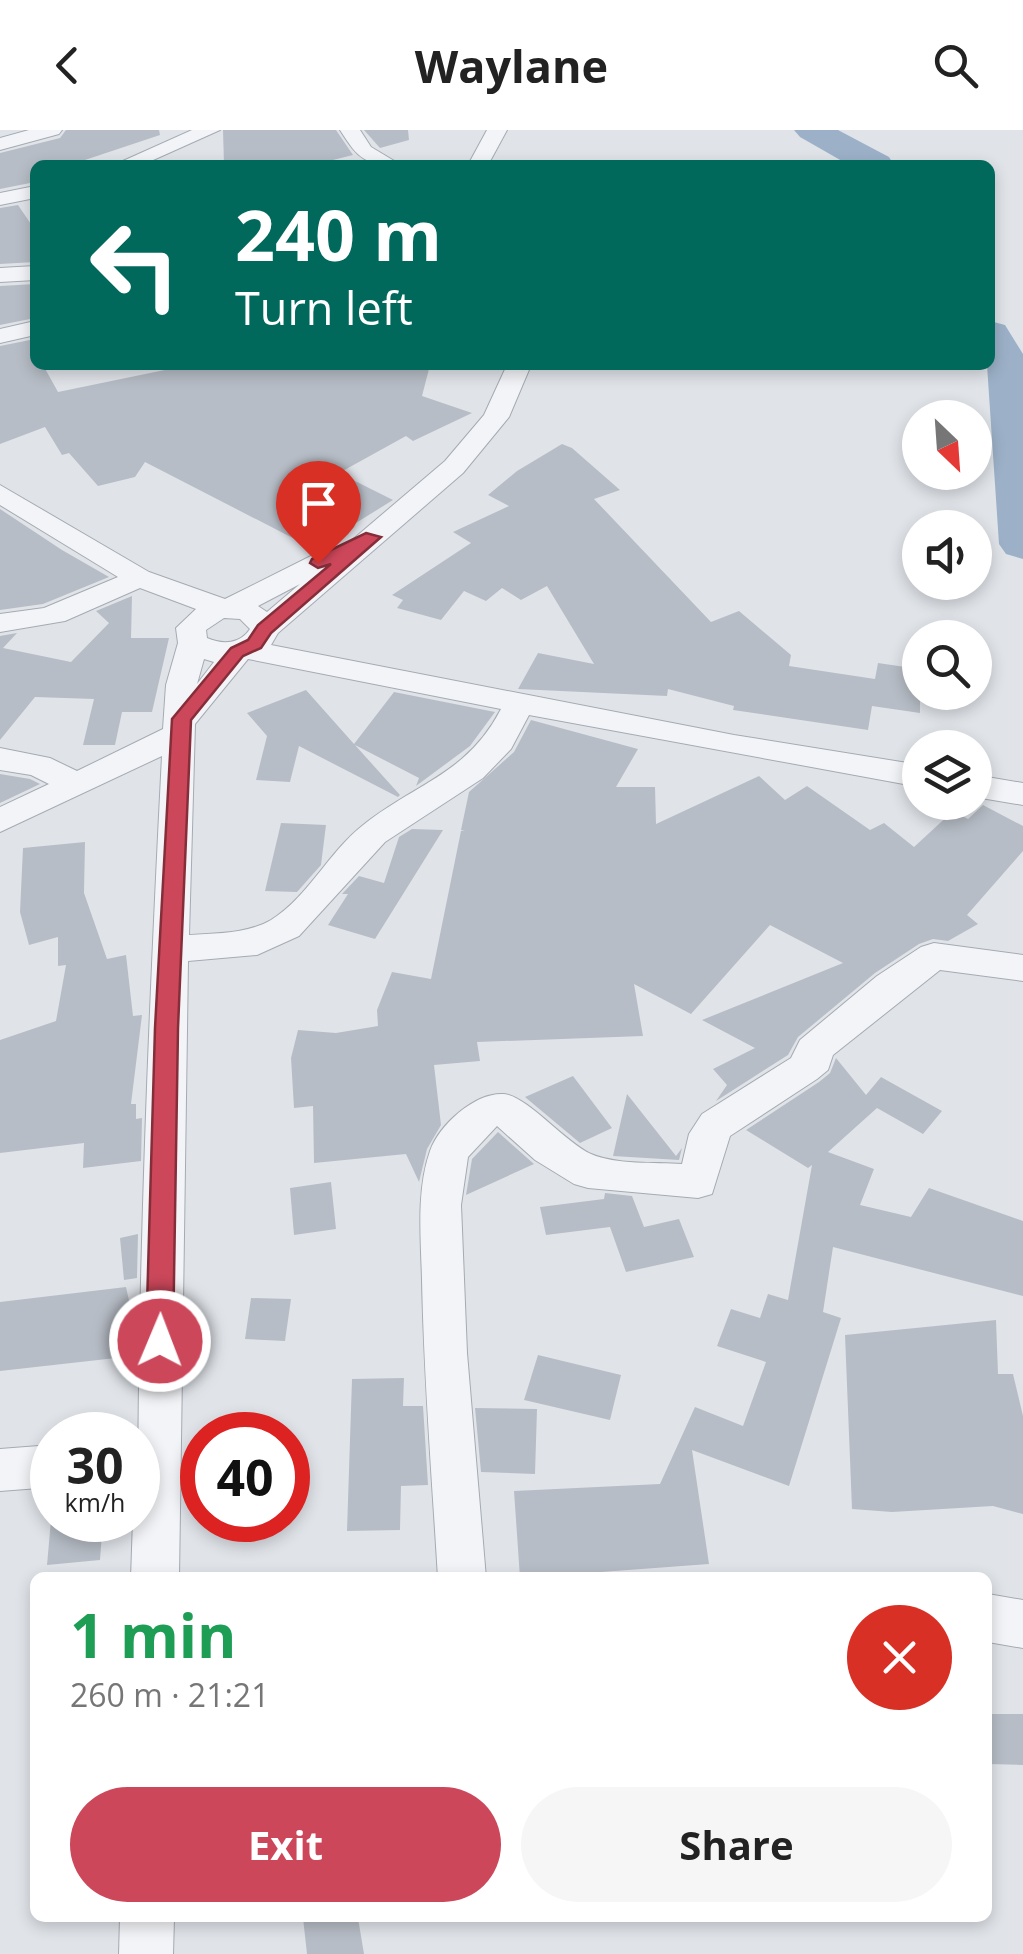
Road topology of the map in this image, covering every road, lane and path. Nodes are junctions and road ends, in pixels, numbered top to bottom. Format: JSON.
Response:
{"nodes":[{"id":1,"x":52,"y":130,"type":"edge"},
{"id":2,"x":210,"y":130,"type":"edge"},
{"id":3,"x":350,"y":130,"type":"edge"},
{"id":4,"x":497,"y":130,"type":"edge"},
{"id":5,"x":0,"y":144,"type":"edge"},
{"id":6,"x":136,"y":160,"type":"edge"},
{"id":7,"x":381,"y":160,"type":"edge"},
{"id":8,"x":481,"y":160,"type":"edge"},
{"id":9,"x":30,"y":193,"type":"edge"},
{"id":10,"x":0,"y":200,"type":"edge"},
{"id":11,"x":0,"y":274,"type":"edge"},
{"id":12,"x":30,"y":274,"type":"edge"},
{"id":13,"x":30,"y":329,"type":"edge"},
{"id":14,"x":0,"y":336,"type":"edge"},
{"id":15,"x":518,"y":370,"type":"edge"},
{"id":16,"x":0,"y":493,"type":"edge"},
{"id":17,"x":372,"y":537,"type":"junction"},
{"id":18,"x":147,"y":582,"type":"junction"},
{"id":19,"x":226,"y":609,"type":"junction"},
{"id":20,"x":0,"y":623,"type":"edge"},
{"id":21,"x":192,"y":639,"type":"junction"},
{"id":22,"x":253,"y":640,"type":"junction"},
{"id":23,"x":519,"y":704,"type":"junction"},
{"id":24,"x":181,"y":726,"type":"junction"},
{"id":25,"x":0,"y":758,"type":"edge"},
{"id":26,"x":902,"y":773,"type":"edge"},
{"id":27,"x":78,"y":784,"type":"junction"},
{"id":28,"x":992,"y":789,"type":"edge"},
{"id":29,"x":1023,"y":794,"type":"edge"},
{"id":30,"x":0,"y":821,"type":"edge"},
{"id":31,"x":170,"y":950,"type":"junction"},
{"id":32,"x":1023,"y":968,"type":"edge"},
{"id":33,"x":149,"y":1412,"type":"edge"},
{"id":34,"x":30,"y":1468,"type":"edge"},
{"id":35,"x":0,"y":1470,"type":"edge"},
{"id":36,"x":153,"y":1542,"type":"edge"},
{"id":37,"x":155,"y":1572,"type":"edge"},
{"id":38,"x":462,"y":1572,"type":"edge"},
{"id":39,"x":992,"y":1619,"type":"edge"},
{"id":40,"x":1023,"y":1624,"type":"edge"},
{"id":41,"x":147,"y":1922,"type":"edge"},
{"id":42,"x":146,"y":1954,"type":"edge"}],
"edges":[{"from":1,"to":5,"type":"street"},
{"from":2,"to":6,"type":"street"},
{"from":3,"to":7,"type":"street"},
{"from":4,"to":8,"type":"street"},
{"from":9,"to":10,"type":"street"},
{"from":11,"to":12,"type":"street"},
{"from":13,"to":14,"type":"street"},
{"from":15,"to":17,"type":"street"},
{"from":16,"to":18,"type":"street"},
{"from":17,"to":19,"type":"street"},
{"from":17,"to":22,"type":"street"},
{"from":18,"to":19,"type":"street"},
{"from":18,"to":20,"type":"street"},
{"from":18,"to":21,"type":"street"},
{"from":19,"to":21,"type":"street"},
{"from":19,"to":22,"type":"street"},
{"from":21,"to":22,"type":"street"},
{"from":21,"to":24,"type":"street"},
{"from":22,"to":23,"type":"street"},
{"from":22,"to":24,"type":"street"},
{"from":23,"to":26,"type":"street"},
{"from":23,"to":31,"type":"street"},
{"from":24,"to":27,"type":"street"},
{"from":24,"to":31,"type":"street"},
{"from":25,"to":27,"type":"street"},
{"from":27,"to":30,"type":"street"},
{"from":28,"to":29,"type":"street"},
{"from":31,"to":33,"type":"street"},
{"from":32,"to":38,"type":"street"},
{"from":34,"to":35,"type":"street"},
{"from":36,"to":37,"type":"street"},
{"from":39,"to":40,"type":"street"},
{"from":41,"to":42,"type":"street"}]}
